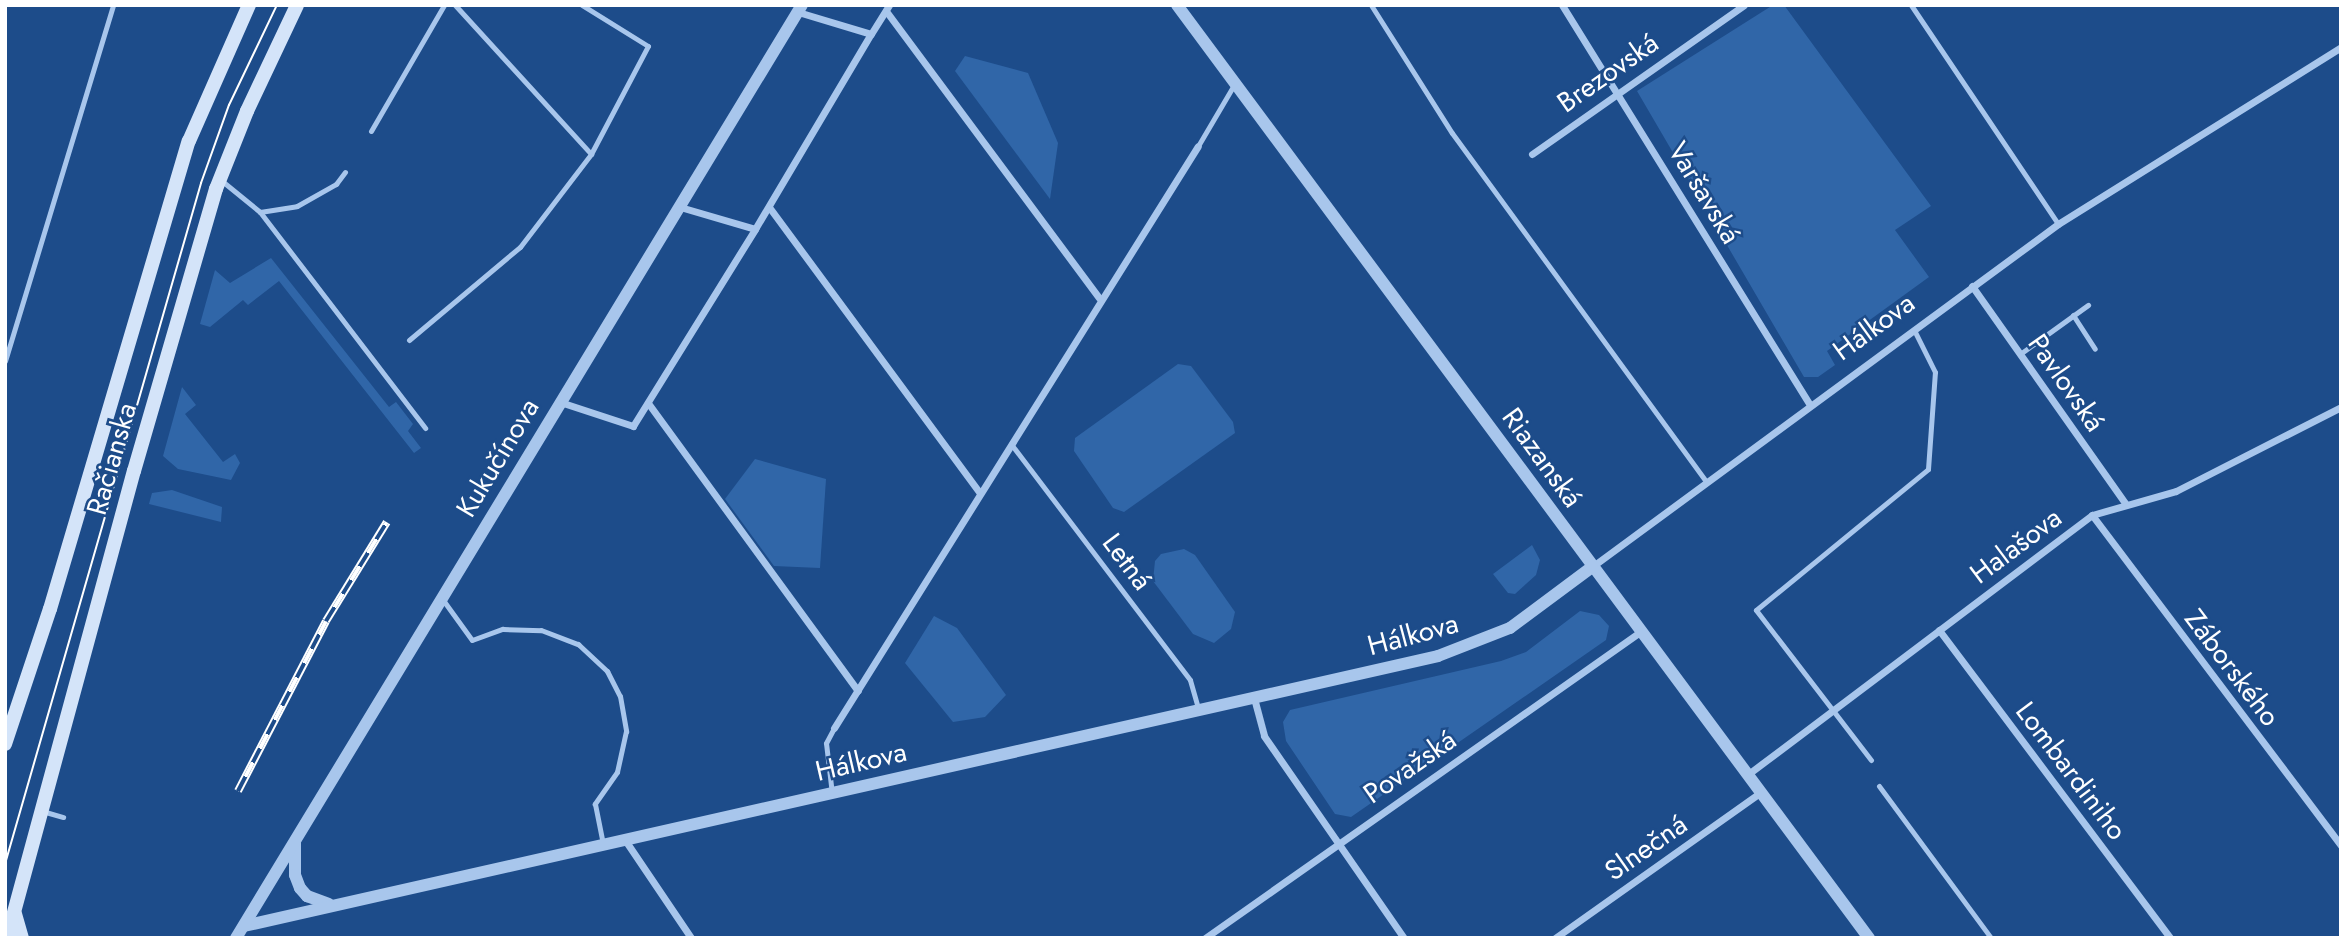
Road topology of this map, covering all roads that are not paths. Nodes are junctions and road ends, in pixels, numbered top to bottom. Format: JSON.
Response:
{"nodes":[{"id":1,"x":113,"y":5,"type":"edge"},
{"id":2,"x":249,"y":5,"type":"edge"},
{"id":3,"x":297,"y":5,"type":"edge"},
{"id":4,"x":444,"y":5,"type":"edge"},
{"id":5,"x":455,"y":5,"type":"edge"},
{"id":6,"x":582,"y":5,"type":"edge"},
{"id":7,"x":1177,"y":5,"type":"edge"},
{"id":8,"x":1371,"y":5,"type":"edge"},
{"id":9,"x":1562,"y":5,"type":"edge"},
{"id":10,"x":1744,"y":5,"type":"edge"},
{"id":11,"x":1912,"y":5,"type":"edge"},
{"id":12,"x":888,"y":8,"type":"edge"},
{"id":13,"x":800,"y":9,"type":"edge"},
{"id":14,"x":871,"y":34,"type":"junction"},
{"id":15,"x":2341,"y":47,"type":"edge"},
{"id":16,"x":1235,"y":82,"type":"junction"},
{"id":17,"x":1616,"y":90,"type":"junction"},
{"id":18,"x":371,"y":131,"type":"dead end"},
{"id":19,"x":1198,"y":146,"type":"joint"},
{"id":20,"x":591,"y":154,"type":"junction"},
{"id":21,"x":1532,"y":154,"type":"dead end"},
{"id":22,"x":345,"y":172,"type":"dead end"},
{"id":23,"x":220,"y":179,"type":"junction"},
{"id":24,"x":680,"y":207,"type":"junction"},
{"id":25,"x":767,"y":211,"type":"junction"},
{"id":26,"x":260,"y":212,"type":"junction"},
{"id":27,"x":2058,"y":225,"type":"junction"},
{"id":28,"x":755,"y":229,"type":"junction"},
{"id":29,"x":1972,"y":285,"type":"junction"},
{"id":30,"x":1099,"y":298,"type":"junction"},
{"id":31,"x":2088,"y":305,"type":"dead end"},
{"id":32,"x":2073,"y":315,"type":"junction"},
{"id":33,"x":1914,"y":330,"type":"junction"},
{"id":34,"x":409,"y":340,"type":"dead end"},
{"id":35,"x":2095,"y":349,"type":"dead end"},
{"id":36,"x":2020,"y":354,"type":"junction"},
{"id":37,"x":5,"y":361,"type":"edge"},
{"id":38,"x":561,"y":402,"type":"junction"},
{"id":39,"x":647,"y":404,"type":"junction"},
{"id":40,"x":1808,"y":404,"type":"junction"},
{"id":41,"x":2341,"y":407,"type":"edge"},
{"id":42,"x":425,"y":428,"type":"dead end"},
{"id":43,"x":1010,"y":444,"type":"junction"},
{"id":44,"x":1706,"y":481,"type":"junction"},
{"id":45,"x":980,"y":493,"type":"junction"},
{"id":46,"x":2126,"y":504,"type":"junction"},
{"id":47,"x":2092,"y":515,"type":"junction"},
{"id":48,"x":1592,"y":567,"type":"junction"},
{"id":49,"x":441,"y":597,"type":"junction"},
{"id":50,"x":1939,"y":630,"type":"junction"},
{"id":51,"x":1640,"y":632,"type":"junction"},
{"id":52,"x":855,"y":695,"type":"junction"},
{"id":53,"x":1254,"y":698,"type":"junction"},
{"id":54,"x":1833,"y":710,"type":"junction"},
{"id":55,"x":1199,"y":711,"type":"junction"},
{"id":56,"x":834,"y":728,"type":"joint"},
{"id":57,"x":5,"y":744,"type":"edge"},
{"id":58,"x":1871,"y":760,"type":"dead end"},
{"id":59,"x":1747,"y":775,"type":"junction"},
{"id":60,"x":1879,"y":786,"type":"dead end"},
{"id":61,"x":1760,"y":793,"type":"junction"},
{"id":62,"x":832,"y":794,"type":"junction"},
{"id":63,"x":42,"y":811,"type":"junction"},
{"id":64,"x":63,"y":817,"type":"dead end"},
{"id":65,"x":295,"y":839,"type":"junction"},
{"id":66,"x":625,"y":840,"type":"junction"},
{"id":67,"x":1338,"y":844,"type":"junction"},
{"id":68,"x":603,"y":845,"type":"junction"},
{"id":69,"x":2341,"y":846,"type":"edge"},
{"id":70,"x":336,"y":904,"type":"junction"},
{"id":71,"x":15,"y":912,"type":"junction"},
{"id":72,"x":244,"y":926,"type":"junction"},
{"id":73,"x":7,"y":938,"type":"edge"},
{"id":74,"x":22,"y":938,"type":"edge"},
{"id":75,"x":236,"y":938,"type":"edge"},
{"id":76,"x":691,"y":938,"type":"edge"},
{"id":77,"x":1205,"y":938,"type":"edge"},
{"id":78,"x":1404,"y":938,"type":"edge"},
{"id":79,"x":1555,"y":938,"type":"edge"},
{"id":80,"x":1869,"y":938,"type":"edge"},
{"id":81,"x":1991,"y":938,"type":"edge"},
{"id":82,"x":2170,"y":938,"type":"edge"}],
"edges":[{"from":1,"to":37,"type":"lane"},
{"from":2,"to":57,"type":"main road","name":"Račianska"},
{"from":3,"to":23,"type":"main road","name":"Račianska"},
{"from":4,"to":18,"type":"lane"},
{"from":5,"to":20,"type":"lane"},
{"from":6,"to":20,"type":"lane"},
{"from":7,"to":16,"type":"street","name":"Riazanská"},
{"from":8,"to":44,"type":"lane"},
{"from":9,"to":17,"type":"street","name":"Varšavská"},
{"from":10,"to":17,"type":"street","name":"Brezovská"},
{"from":11,"to":27,"type":"lane"},
{"from":12,"to":14,"type":"street"},
{"from":12,"to":30,"type":"street"},
{"from":13,"to":14,"type":"street"},
{"from":13,"to":24,"type":"street","name":"Kukučínova"},
{"from":14,"to":25,"type":"street"},
{"from":15,"to":27,"type":"street","name":"Hálkova"},
{"from":16,"to":19,"type":"lane"},
{"from":16,"to":48,"type":"street","name":"Riazanská"},
{"from":17,"to":21,"type":"street","name":"Brezovská"},
{"from":17,"to":40,"type":"street","name":"Varšavská"},
{"from":19,"to":30,"type":"street"},
{"from":20,"to":34,"type":"lane"},
{"from":22,"to":26,"type":"lane"},
{"from":23,"to":26,"type":"lane"},
{"from":23,"to":63,"type":"main road","name":"Račianska"},
{"from":24,"to":28,"type":"street"},
{"from":24,"to":38,"type":"street","name":"Kukučínova"},
{"from":25,"to":28,"type":"street"},
{"from":25,"to":45,"type":"street"},
{"from":26,"to":42,"type":"lane"},
{"from":27,"to":29,"type":"street","name":"Hálkova"},
{"from":28,"to":39,"type":"street"},
{"from":29,"to":33,"type":"street","name":"Hálkova"},
{"from":29,"to":36,"type":"street","name":"Pavlovská"},
{"from":30,"to":43,"type":"street"},
{"from":31,"to":32,"type":"lane"},
{"from":32,"to":35,"type":"lane"},
{"from":32,"to":36,"type":"lane"},
{"from":33,"to":40,"type":"street","name":"Hálkova"},
{"from":33,"to":54,"type":"lane"},
{"from":36,"to":46,"type":"street","name":"Pavlovská"},
{"from":38,"to":39,"type":"street"},
{"from":38,"to":49,"type":"street","name":"Kukučínova"},
{"from":39,"to":52,"type":"street"},
{"from":40,"to":44,"type":"street","name":"Hálkova"},
{"from":41,"to":46,"type":"street","name":"Halašova"},
{"from":43,"to":45,"type":"street"},
{"from":43,"to":55,"type":"lane","name":"Letná"},
{"from":44,"to":48,"type":"street","name":"Hálkova"},
{"from":45,"to":52,"type":"street"},
{"from":46,"to":47,"type":"street","name":"Halašova"},
{"from":47,"to":50,"type":"street","name":"Halašova"},
{"from":47,"to":69,"type":"street","name":"Záborského"},
{"from":48,"to":51,"type":"street","name":"Riazanská"},
{"from":48,"to":53,"type":"street","name":"Hálkova"},
{"from":49,"to":65,"type":"street","name":"Kukučínova"},
{"from":49,"to":68,"type":"lane"},
{"from":50,"to":54,"type":"street","name":"Halašova"},
{"from":50,"to":82,"type":"street","name":"Lombardiniho"},
{"from":51,"to":59,"type":"street","name":"Riazanská"},
{"from":51,"to":67,"type":"street","name":"Považská"},
{"from":52,"to":56,"type":"street"},
{"from":53,"to":55,"type":"street","name":"Hálkova"},
{"from":53,"to":67,"type":"street"},
{"from":54,"to":58,"type":"lane"},
{"from":54,"to":59,"type":"street","name":"Halašova"},
{"from":55,"to":62,"type":"street","name":"Hálkova"},
{"from":56,"to":62,"type":"lane"},
{"from":59,"to":61,"type":"street","name":"Riazanská"},
{"from":60,"to":81,"type":"lane"},
{"from":61,"to":79,"type":"street","name":"Slnečná"},
{"from":61,"to":80,"type":"street","name":"Riazanská"},
{"from":62,"to":66,"type":"street","name":"Hálkova"},
{"from":63,"to":64,"type":"lane"},
{"from":63,"to":71,"type":"main road","name":"Račianska"},
{"from":65,"to":70,"type":"street"},
{"from":65,"to":72,"type":"street","name":"Kukučínova"},
{"from":66,"to":68,"type":"street","name":"Hálkova"},
{"from":66,"to":76,"type":"street"},
{"from":67,"to":77,"type":"street","name":"Považská"},
{"from":67,"to":78,"type":"street"},
{"from":68,"to":70,"type":"street","name":"Hálkova"},
{"from":70,"to":72,"type":"street","name":"Hálkova"},
{"from":71,"to":73,"type":"main road","name":"Račianska"},
{"from":71,"to":74,"type":"main road"},
{"from":72,"to":75,"type":"street","name":"Kukučínova"}]}
